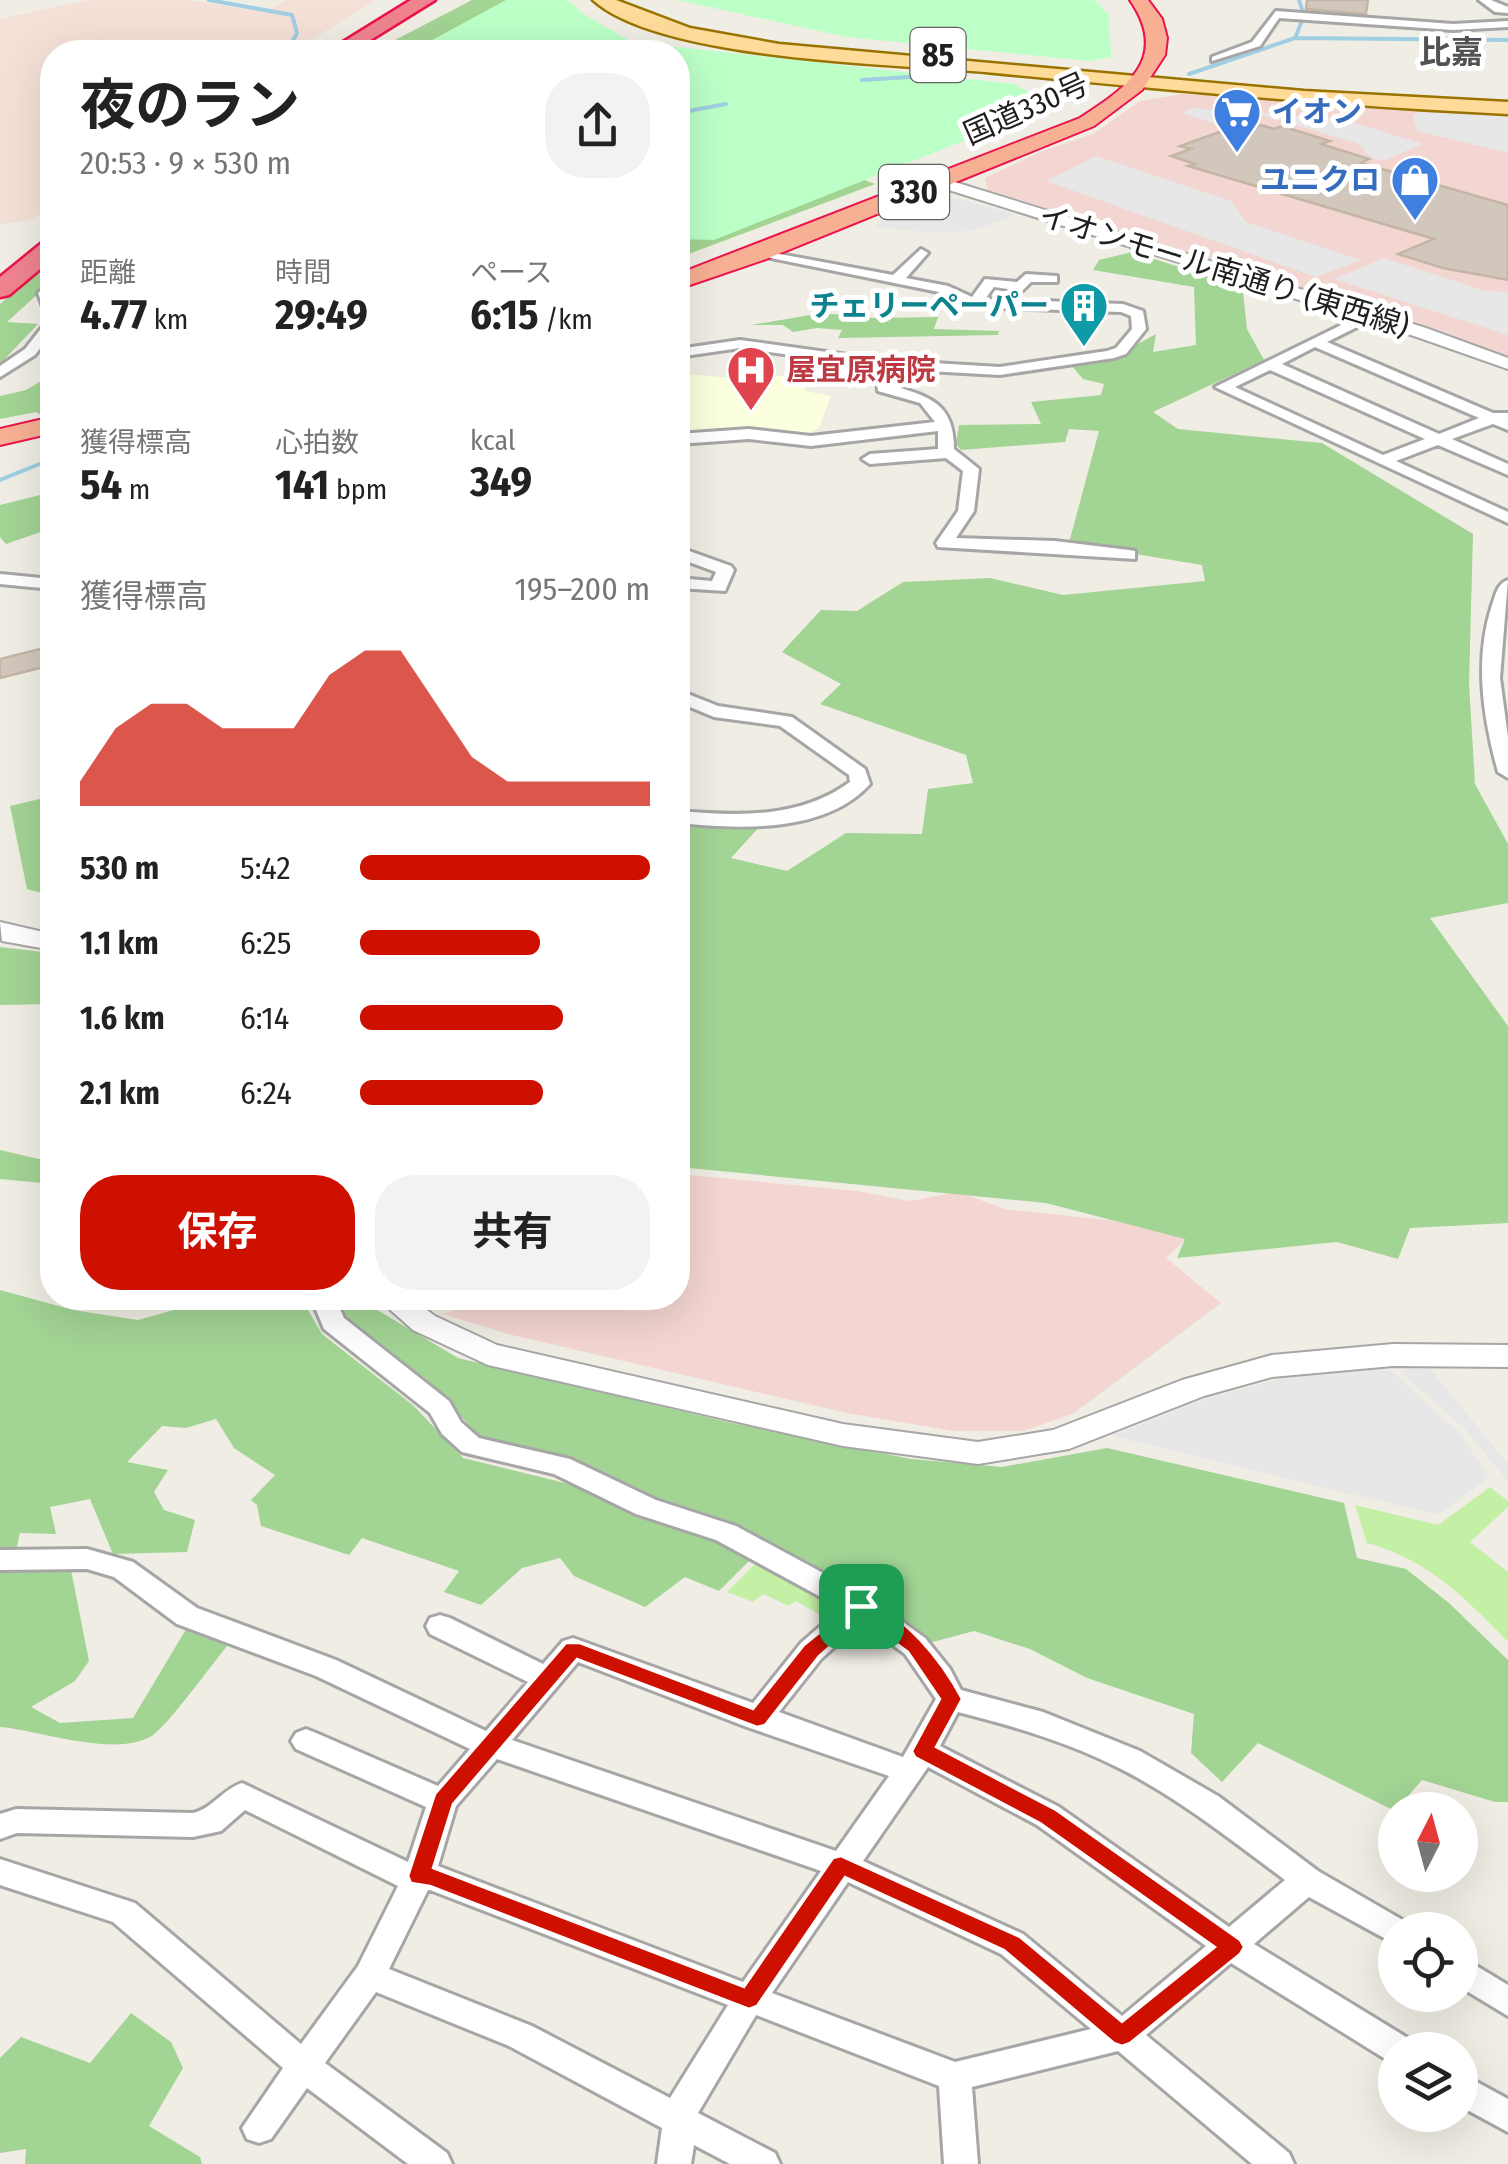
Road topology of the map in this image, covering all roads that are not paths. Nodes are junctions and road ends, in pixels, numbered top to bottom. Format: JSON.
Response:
{"nodes":[{"id":1,"x":425,"y":0,"type":"edge"},
{"id":2,"x":446,"y":0,"type":"edge"},
{"id":3,"x":602,"y":0,"type":"edge"},
{"id":4,"x":623,"y":0,"type":"edge"},
{"id":5,"x":1118,"y":0,"type":"edge"},
{"id":6,"x":1139,"y":0,"type":"edge"},
{"id":7,"x":1266,"y":0,"type":"edge"},
{"id":8,"x":1484,"y":0,"type":"edge"},
{"id":9,"x":1409,"y":6,"type":"dead end"},
{"id":10,"x":1508,"y":10,"type":"edge"},
{"id":11,"x":1276,"y":14,"type":"junction"},
{"id":12,"x":1350,"y":19,"type":"junction"},
{"id":13,"x":1407,"y":24,"type":"junction"},
{"id":14,"x":1508,"y":24,"type":"edge"},
{"id":15,"x":1132,"y":26,"type":"dead end"},
{"id":16,"x":1350,"y":35,"type":"dead end"},
{"id":17,"x":357,"y":40,"type":"edge"},
{"id":18,"x":378,"y":40,"type":"edge"},
{"id":19,"x":1216,"y":59,"type":"dead end"},
{"id":20,"x":1131,"y":75,"type":"junction"},
{"id":21,"x":1508,"y":104,"type":"edge"},
{"id":22,"x":939,"y":182,"type":"junction"},
{"id":23,"x":40,"y":237,"type":"edge"},
{"id":24,"x":921,"y":253,"type":"dead end"},
{"id":25,"x":758,"y":254,"type":"junction"},
{"id":26,"x":40,"y":257,"type":"edge"},
{"id":27,"x":690,"y":265,"type":"edge"},
{"id":28,"x":0,"y":269,"type":"edge"},
{"id":29,"x":690,"y":278,"type":"edge"},
{"id":30,"x":897,"y":280,"type":"junction"},
{"id":31,"x":1052,"y":280,"type":"dead end"},
{"id":32,"x":0,"y":290,"type":"edge"},
{"id":33,"x":975,"y":303,"type":"junction"},
{"id":34,"x":1368,"y":316,"type":"junction"},
{"id":35,"x":40,"y":339,"type":"edge"},
{"id":36,"x":1315,"y":342,"type":"junction"},
{"id":37,"x":690,"y":351,"type":"edge"},
{"id":38,"x":884,"y":364,"type":"junction"},
{"id":39,"x":1270,"y":364,"type":"junction"},
{"id":40,"x":1508,"y":364,"type":"edge"},
{"id":41,"x":0,"y":373,"type":"edge"},
{"id":42,"x":1503,"y":419,"type":"edge"},
{"id":43,"x":946,"y":425,"type":"junction"},
{"id":44,"x":40,"y":428,"type":"edge"},
{"id":45,"x":0,"y":437,"type":"edge"},
{"id":46,"x":690,"y":438,"type":"edge"},
{"id":47,"x":1440,"y":439,"type":"junction"},
{"id":48,"x":40,"y":440,"type":"edge"},
{"id":49,"x":0,"y":448,"type":"edge"},
{"id":50,"x":950,"y":453,"type":"junction"},
{"id":51,"x":870,"y":459,"type":"dead end"},
{"id":52,"x":1384,"y":460,"type":"junction"},
{"id":53,"x":1508,"y":470,"type":"edge"},
{"id":54,"x":1508,"y":518,"type":"edge"},
{"id":55,"x":1129,"y":555,"type":"dead end"},
{"id":56,"x":690,"y":559,"type":"edge"},
{"id":57,"x":0,"y":579,"type":"edge"},
{"id":58,"x":40,"y":583,"type":"edge"},
{"id":59,"x":690,"y":584,"type":"edge"},
{"id":60,"x":1508,"y":585,"type":"edge"},
{"id":61,"x":1499,"y":674,"type":"edge"},
{"id":62,"x":690,"y":701,"type":"edge"},
{"id":63,"x":1508,"y":772,"type":"edge"},
{"id":64,"x":690,"y":817,"type":"edge"},
{"id":65,"x":0,"y":930,"type":"edge"},
{"id":66,"x":40,"y":940,"type":"edge"},
{"id":67,"x":327,"y":1310,"type":"edge"},
{"id":68,"x":407,"y":1310,"type":"edge"},
{"id":69,"x":1508,"y":1356,"type":"edge"},
{"id":70,"x":0,"y":1560,"type":"edge"},
{"id":71,"x":861,"y":1606,"type":"junction"},
{"id":72,"x":440,"y":1626,"type":"dead end"},
{"id":73,"x":546,"y":1678,"type":"junction"},
{"id":74,"x":951,"y":1699,"type":"junction"},
{"id":75,"x":757,"y":1719,"type":"junction"},
{"id":76,"x":306,"y":1741,"type":"dead end"},
{"id":77,"x":493,"y":1746,"type":"junction"},
{"id":78,"x":916,"y":1761,"type":"junction"},
{"id":79,"x":443,"y":1800,"type":"junction"},
{"id":80,"x":0,"y":1827,"type":"edge"},
{"id":81,"x":841,"y":1865,"type":"junction"},
{"id":82,"x":0,"y":1872,"type":"edge"},
{"id":83,"x":419,"y":1876,"type":"junction"},
{"id":84,"x":1307,"y":1880,"type":"junction"},
{"id":85,"x":1378,"y":1921,"type":"edge"},
{"id":86,"x":1232,"y":1947,"type":"junction"},
{"id":87,"x":370,"y":1976,"type":"junction"},
{"id":88,"x":1478,"y":1982,"type":"edge"},
{"id":89,"x":749,"y":1999,"type":"junction"},
{"id":90,"x":1508,"y":2002,"type":"edge"},
{"id":91,"x":1122,"y":2036,"type":"junction"},
{"id":92,"x":1378,"y":2037,"type":"edge"},
{"id":93,"x":305,"y":2068,"type":"junction"},
{"id":94,"x":955,"y":2077,"type":"junction"},
{"id":95,"x":1478,"y":2099,"type":"edge"},
{"id":96,"x":1508,"y":2117,"type":"edge"},
{"id":97,"x":680,"y":2123,"type":"junction"},
{"id":98,"x":259,"y":2128,"type":"dead end"},
{"id":99,"x":422,"y":2160,"type":"edge"},
{"id":100,"x":674,"y":2164,"type":"edge"},
{"id":101,"x":762,"y":2164,"type":"edge"},
{"id":102,"x":961,"y":2164,"type":"edge"},
{"id":103,"x":1277,"y":2164,"type":"edge"}],
"edges":[{"from":1,"to":17,"type":"highway"},
{"from":2,"to":18,"type":"highway"},
{"from":3,"to":20,"type":"main road","number":"85"},
{"from":4,"to":20,"type":"main road","number":"85"},
{"from":5,"to":15,"type":"highway"},
{"from":6,"to":20,"type":"highway"},
{"from":7,"to":11,"type":"street"},
{"from":8,"to":10,"type":"street"},
{"from":9,"to":13,"type":"street"},
{"from":11,"to":12,"type":"street"},
{"from":11,"to":19,"type":"street"},
{"from":12,"to":13,"type":"street"},
{"from":12,"to":16,"type":"street"},
{"from":13,"to":14,"type":"street"},
{"from":20,"to":21,"type":"main road","number":"85"},
{"from":20,"to":22,"type":"highway","name":"国道330号","number":"330"},
{"from":20,"to":27,"type":"highway","name":"国道330号","number":"330"},
{"from":22,"to":25,"type":"highway","name":"国道330号","number":"330"},
{"from":22,"to":34,"type":"street","name":"イオンモール南通り (東西線)"},
{"from":23,"to":28,"type":"highway"},
{"from":24,"to":30,"type":"street"},
{"from":25,"to":29,"type":"highway","name":"国道330号","number":"330"},
{"from":25,"to":30,"type":"street"},
{"from":26,"to":32,"type":"highway"},
{"from":30,"to":33,"type":"street"},
{"from":31,"to":33,"type":"street"},
{"from":33,"to":38,"type":"street"},
{"from":34,"to":36,"type":"street"},
{"from":34,"to":40,"type":"street","name":"イオンモール南通り (東西線)"},
{"from":35,"to":41,"type":"street"},
{"from":36,"to":39,"type":"street"},
{"from":36,"to":42,"type":"street"},
{"from":37,"to":38,"type":"street"},
{"from":38,"to":43,"type":"street"},
{"from":39,"to":47,"type":"street"},
{"from":39,"to":52,"type":"street"},
{"from":42,"to":47,"type":"street"},
{"from":43,"to":46,"type":"street"},
{"from":43,"to":50,"type":"street"},
{"from":44,"to":45,"type":"highway"},
{"from":47,"to":52,"type":"street"},
{"from":47,"to":53,"type":"street"},
{"from":48,"to":49,"type":"highway"},
{"from":50,"to":51,"type":"street"},
{"from":50,"to":55,"type":"street"},
{"from":52,"to":54,"type":"street"},
{"from":56,"to":59,"type":"street"},
{"from":57,"to":58,"type":"street"},
{"from":60,"to":61,"type":"street"},
{"from":61,"to":63,"type":"street"},
{"from":62,"to":64,"type":"street"},
{"from":65,"to":66,"type":"street"},
{"from":67,"to":71,"type":"street"},
{"from":68,"to":69,"type":"street"},
{"from":70,"to":77,"type":"street"},
{"from":71,"to":74,"type":"street"},
{"from":71,"to":75,"type":"street"},
{"from":72,"to":73,"type":"street"},
{"from":73,"to":75,"type":"street"},
{"from":73,"to":77,"type":"street"},
{"from":74,"to":78,"type":"street"},
{"from":74,"to":84,"type":"street"},
{"from":75,"to":78,"type":"street"},
{"from":76,"to":79,"type":"street"},
{"from":77,"to":79,"type":"street"},
{"from":77,"to":81,"type":"street"},
{"from":78,"to":81,"type":"street"},
{"from":78,"to":86,"type":"street"},
{"from":79,"to":83,"type":"street"},
{"from":80,"to":83,"type":"street"},
{"from":81,"to":89,"type":"street"},
{"from":81,"to":91,"type":"street"},
{"from":82,"to":93,"type":"street"},
{"from":83,"to":87,"type":"street"},
{"from":83,"to":89,"type":"street"},
{"from":84,"to":85,"type":"street"},
{"from":84,"to":86,"type":"street"},
{"from":86,"to":91,"type":"street"},
{"from":86,"to":92,"type":"street"},
{"from":87,"to":93,"type":"street"},
{"from":87,"to":97,"type":"street"},
{"from":88,"to":90,"type":"street"},
{"from":89,"to":94,"type":"street"},
{"from":89,"to":97,"type":"street"},
{"from":91,"to":94,"type":"street"},
{"from":91,"to":103,"type":"street"},
{"from":93,"to":98,"type":"street"},
{"from":93,"to":99,"type":"street"},
{"from":94,"to":102,"type":"street"},
{"from":95,"to":96,"type":"street"},
{"from":97,"to":100,"type":"street"},
{"from":97,"to":101,"type":"street"}]}
